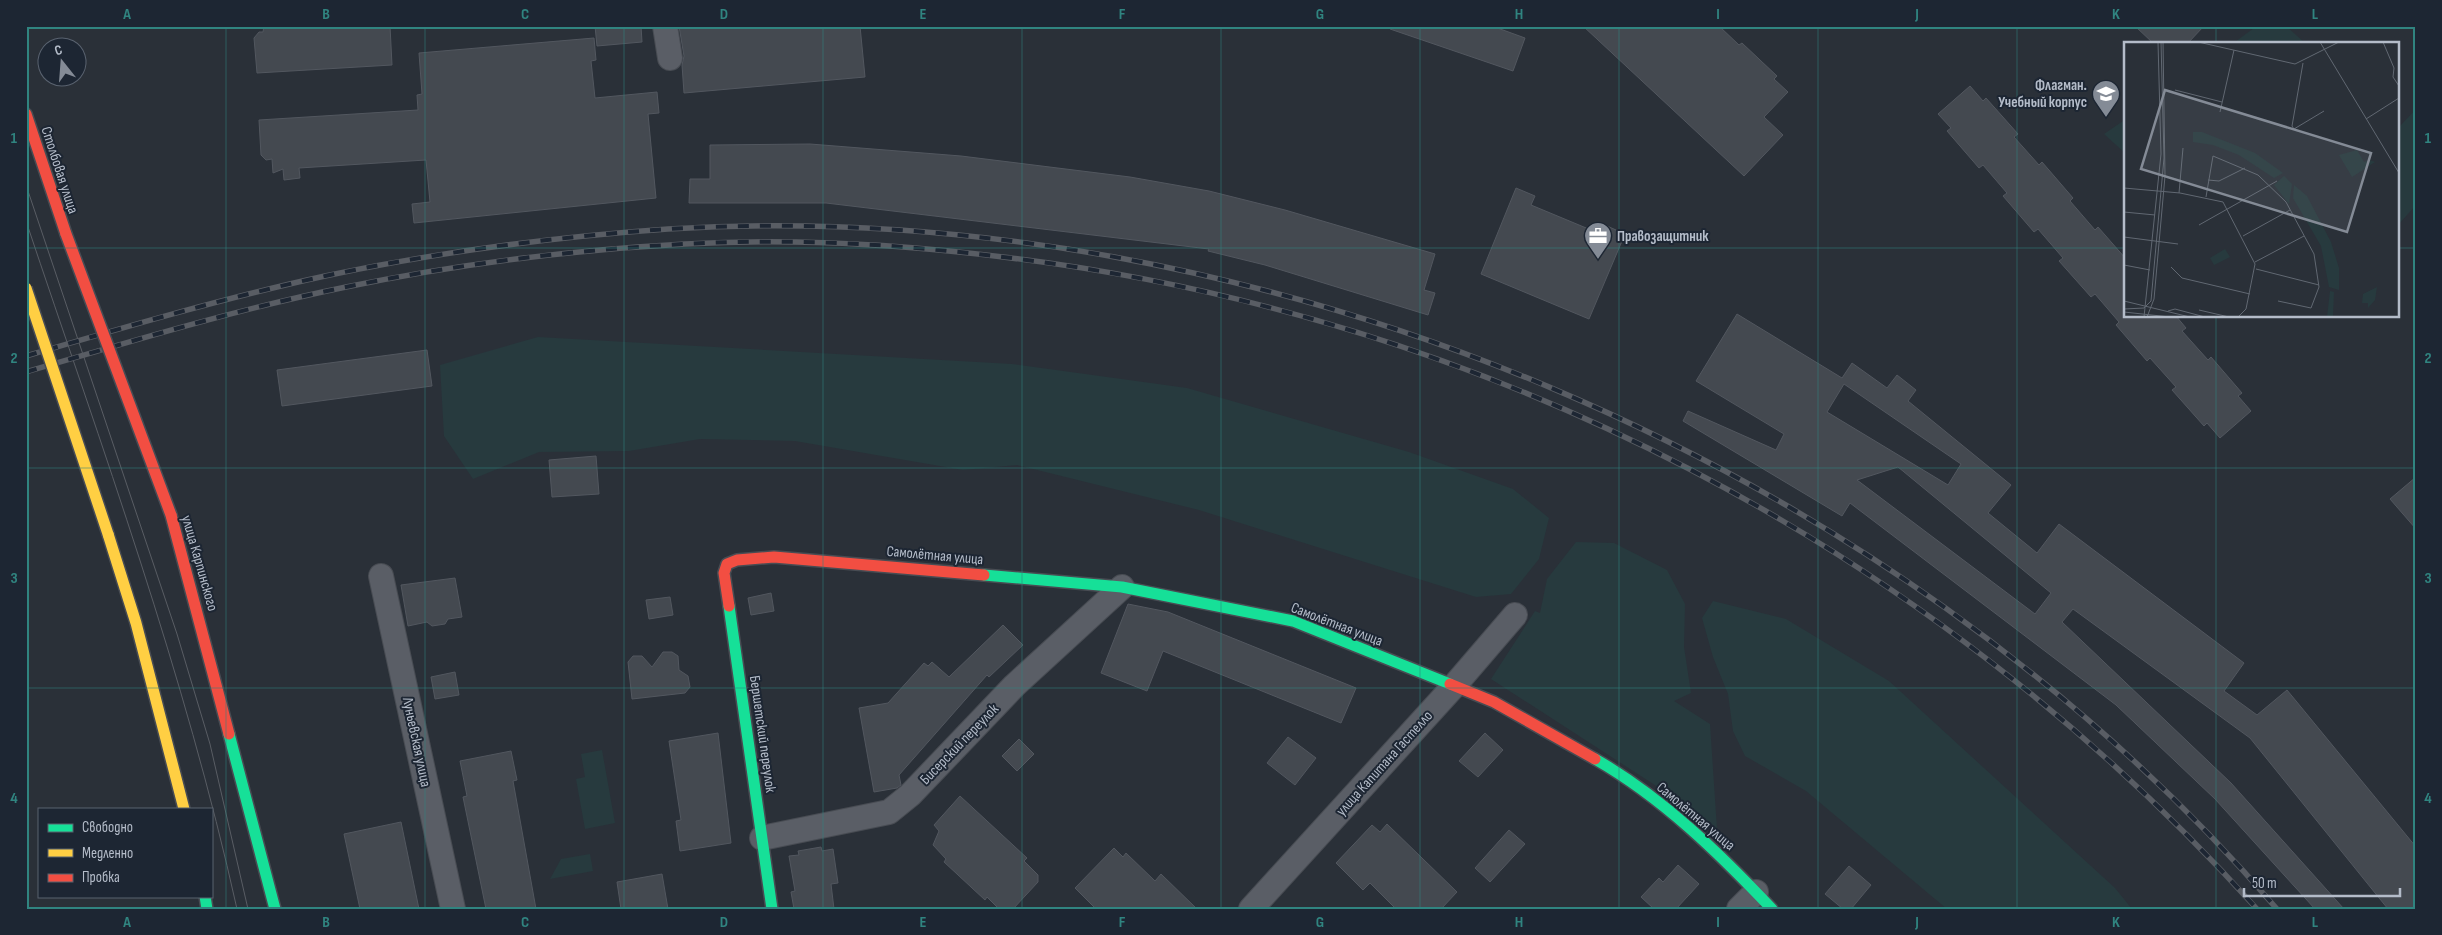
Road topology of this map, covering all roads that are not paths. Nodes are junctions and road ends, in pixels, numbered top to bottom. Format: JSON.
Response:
{"nodes":[{"id":1,"x":665,"y":26,"type":"edge"},
{"id":2,"x":670,"y":58,"type":"dead end"},
{"id":3,"x":26,"y":114,"type":"edge"},
{"id":4,"x":66,"y":234,"type":"joint"},
{"id":5,"x":26,"y":288,"type":"edge"},
{"id":6,"x":727,"y":564,"type":"joint"},
{"id":7,"x":382,"y":576,"type":"dead end"},
{"id":8,"x":1122,"y":587,"type":"junction"},
{"id":9,"x":1515,"y":615,"type":"dead end"},
{"id":10,"x":1454,"y":686,"type":"junction"},
{"id":11,"x":184,"y":808,"type":"edge"},
{"id":12,"x":762,"y":838,"type":"junction"},
{"id":13,"x":1756,"y":892,"type":"junction"},
{"id":14,"x":275,"y":909,"type":"edge"},
{"id":15,"x":453,"y":909,"type":"edge"},
{"id":16,"x":772,"y":909,"type":"edge"},
{"id":17,"x":1251,"y":909,"type":"edge"},
{"id":18,"x":1740,"y":909,"type":"edge"},
{"id":19,"x":1772,"y":909,"type":"edge"}],
"edges":[{"from":1,"to":2,"type":"street"},
{"from":3,"to":4,"type":"street","name":"Столбовая улица"},
{"from":4,"to":14,"type":"street","name":"улица Карпинского","bridge":true},
{"from":5,"to":11,"type":"street","bridge":true},
{"from":6,"to":8,"type":"street","name":"Самолётная улица"},
{"from":6,"to":12,"type":"street","name":"Бершетский переулок"},
{"from":7,"to":15,"type":"street","name":"Луньевская улица"},
{"from":8,"to":10,"type":"street","name":"Самолётная улица"},
{"from":8,"to":12,"type":"street","name":"Бисерский переулок"},
{"from":9,"to":10,"type":"street","name":"улица Капитана Гастелло"},
{"from":10,"to":13,"type":"street","name":"Самолётная улица"},
{"from":10,"to":17,"type":"street","name":"улица Капитана Гастелло"},
{"from":12,"to":16,"type":"street","name":"Бершетский переулок"},
{"from":13,"to":18,"type":"street"},
{"from":13,"to":19,"type":"street","name":"Самолётная улица"}]}
